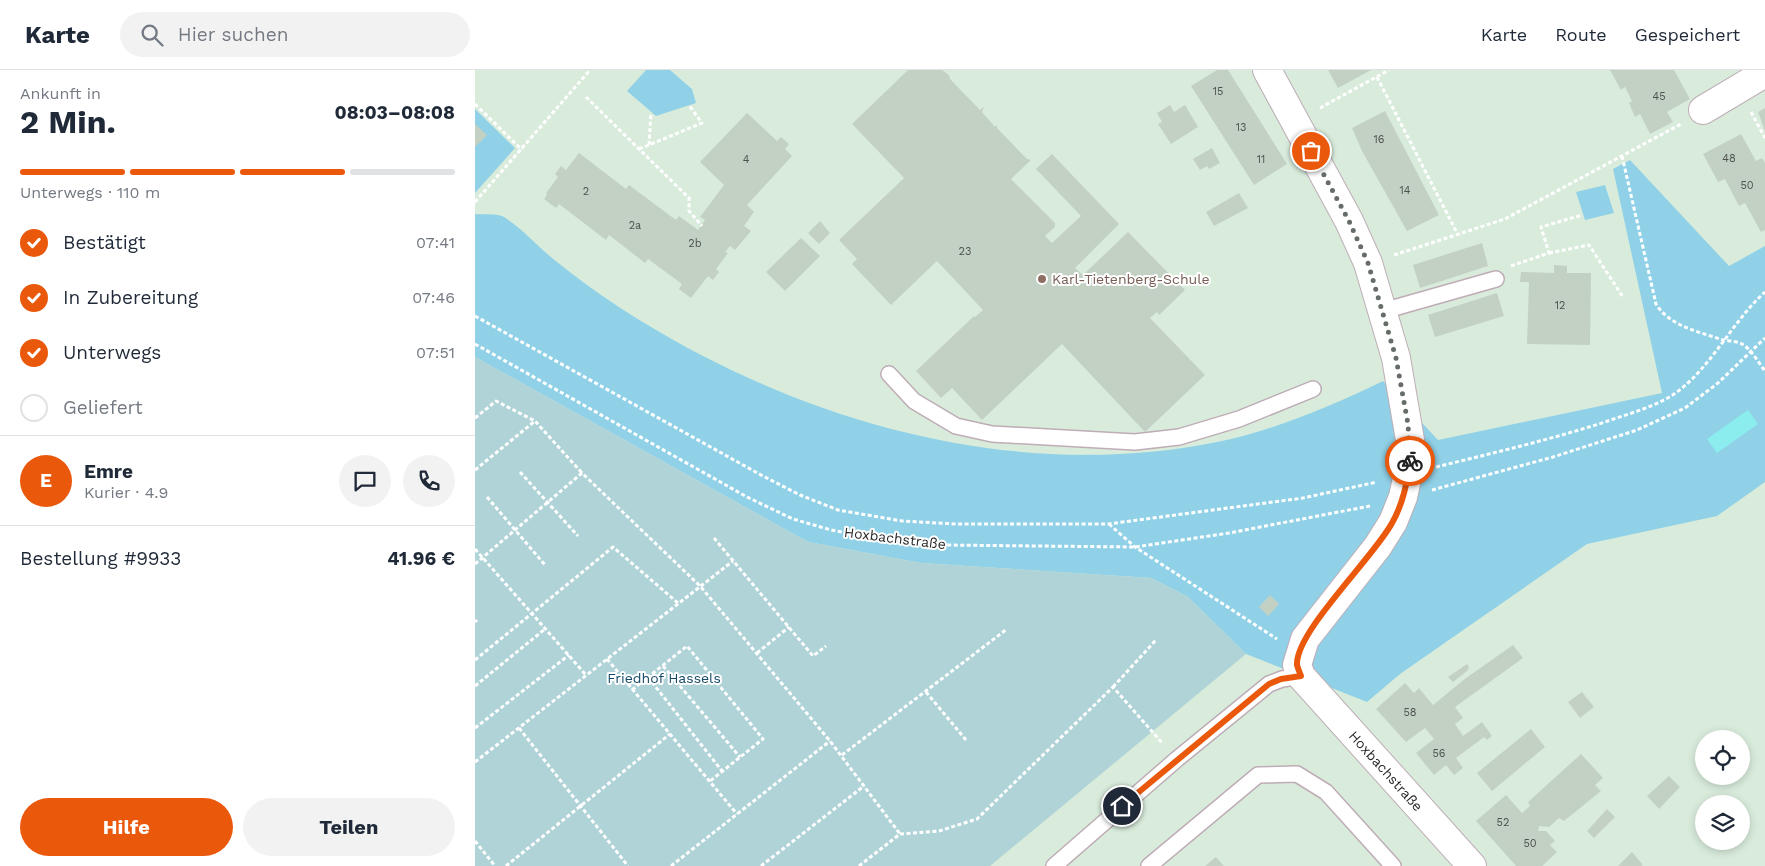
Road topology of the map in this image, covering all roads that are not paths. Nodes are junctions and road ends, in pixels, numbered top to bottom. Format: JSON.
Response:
{"nodes":[{"id":1,"x":1267,"y":70,"type":"edge"},
{"id":2,"x":1765,"y":73,"type":"edge"},
{"id":3,"x":1703,"y":110,"type":"road end"},
{"id":4,"x":1501,"y":276,"type":"road end"},
{"id":5,"x":1383,"y":311,"type":"junction"},
{"id":6,"x":889,"y":374,"type":"dead end"},
{"id":7,"x":1313,"y":389,"type":"dead end"},
{"id":8,"x":1300,"y":665,"type":"junction"},
{"id":9,"x":1054,"y":866,"type":"edge"},
{"id":10,"x":1149,"y":866,"type":"edge"},
{"id":11,"x":1393,"y":866,"type":"edge"},
{"id":12,"x":1472,"y":866,"type":"edge"}],
"edges":[{"from":1,"to":5,"type":"street"},
{"from":2,"to":3,"type":"street"},
{"from":4,"to":5,"type":"lane"},
{"from":5,"to":8,"type":"street"},
{"from":6,"to":7,"type":"lane"},
{"from":8,"to":9,"type":"lane"},
{"from":8,"to":12,"type":"street","name":"Hoxbachstraße"},
{"from":10,"to":11,"type":"lane"}]}
